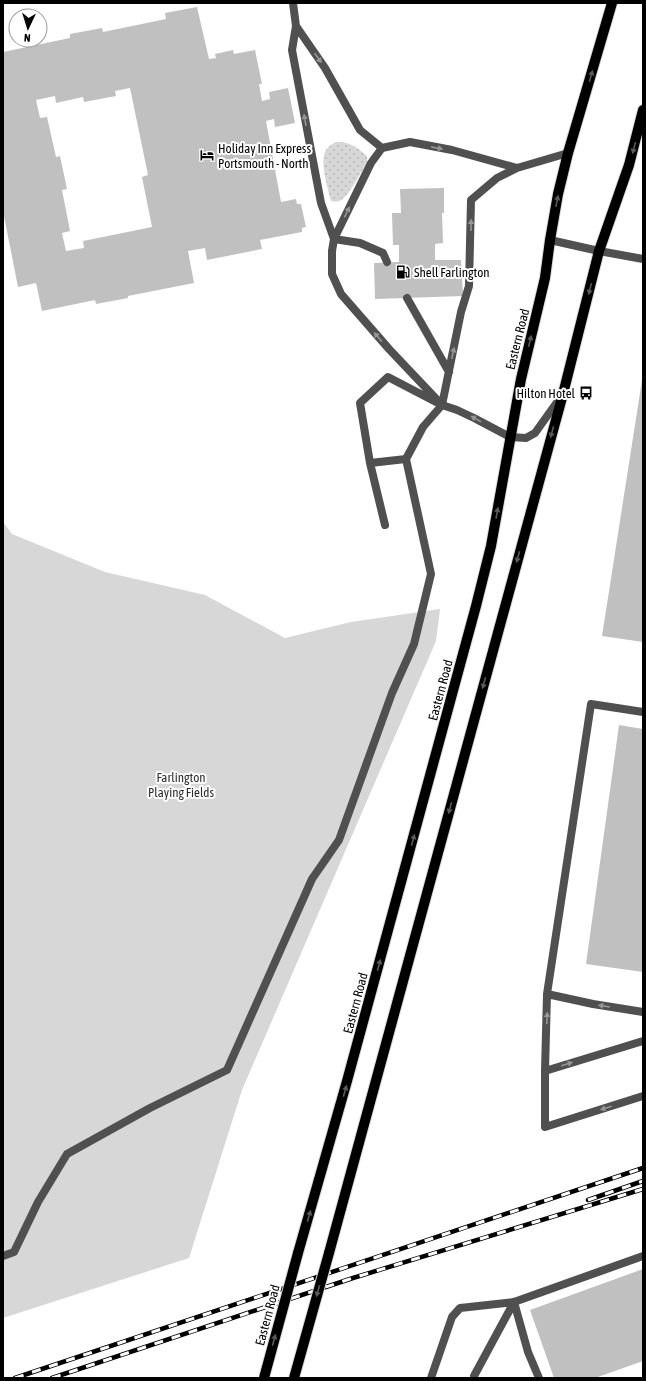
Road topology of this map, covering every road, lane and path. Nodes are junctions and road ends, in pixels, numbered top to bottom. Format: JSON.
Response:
{"nodes":[{"id":1,"x":293,"y":3,"type":"edge"},
{"id":2,"x":612,"y":3,"type":"edge"},
{"id":3,"x":296,"y":26,"type":"junction"},
{"id":4,"x":643,"y":110,"type":"edge"},
{"id":5,"x":382,"y":148,"type":"junction"},
{"id":6,"x":568,"y":153,"type":"junction"},
{"id":7,"x":517,"y":168,"type":"junction"},
{"id":8,"x":334,"y":239,"type":"junction"},
{"id":9,"x":550,"y":240,"type":"junction"},
{"id":10,"x":600,"y":251,"type":"junction"},
{"id":11,"x":643,"y":259,"type":"edge"},
{"id":12,"x":387,"y":262,"type":"dead end"},
{"id":13,"x":407,"y":298,"type":"dead end"},
{"id":14,"x":449,"y":372,"type":"junction"},
{"id":15,"x":563,"y":394,"type":"junction"},
{"id":16,"x":442,"y":405,"type":"junction"},
{"id":17,"x":510,"y":438,"type":"junction"},
{"id":18,"x":406,"y":459,"type":"junction"},
{"id":19,"x":370,"y":463,"type":"junction"},
{"id":20,"x":385,"y":525,"type":"dead end"},
{"id":21,"x":643,"y":712,"type":"edge"},
{"id":22,"x":547,"y":994,"type":"junction"},
{"id":23,"x":643,"y":1012,"type":"edge"},
{"id":24,"x":643,"y":1041,"type":"edge"},
{"id":25,"x":545,"y":1071,"type":"junction"},
{"id":26,"x":643,"y":1096,"type":"edge"},
{"id":27,"x":3,"y":1256,"type":"edge"},
{"id":28,"x":643,"y":1256,"type":"edge"},
{"id":29,"x":514,"y":1302,"type":"junction"},
{"id":30,"x":474,"y":1376,"type":"dead end"},
{"id":31,"x":264,"y":1378,"type":"edge"},
{"id":32,"x":294,"y":1378,"type":"edge"},
{"id":33,"x":431,"y":1378,"type":"edge"},
{"id":34,"x":539,"y":1378,"type":"edge"}],
"edges":[{"from":1,"to":3,"type":"street"},
{"from":6,"to":2,"type":"main road","name":"Eastern Road","one_way":true},
{"from":3,"to":5,"type":"street","one_way":true},
{"from":8,"to":3,"type":"street","one_way":true},
{"from":4,"to":10,"type":"main road","one_way":true},
{"from":5,"to":7,"type":"street","one_way":true},
{"from":8,"to":5,"type":"street","one_way":true},
{"from":6,"to":7,"type":"street"},
{"from":9,"to":6,"type":"main road","name":"Eastern Road","one_way":true},
{"from":14,"to":7,"type":"street","one_way":true},
{"from":8,"to":12,"type":"street"},
{"from":16,"to":8,"type":"street","one_way":true},
{"from":9,"to":10,"type":"street"},
{"from":17,"to":9,"type":"main road","name":"Eastern Road","one_way":true},
{"from":10,"to":11,"type":"street"},
{"from":10,"to":15,"type":"main road","one_way":true},
{"from":13,"to":14,"type":"street"},
{"from":14,"to":16,"type":"street"},
{"from":15,"to":17,"type":"street"},
{"from":15,"to":32,"type":"main road","one_way":true,"bridge":true},
{"from":17,"to":16,"type":"street","one_way":true},
{"from":16,"to":18,"type":"street"},
{"from":16,"to":19,"type":"street"},
{"from":31,"to":17,"type":"main road","name":"Eastern Road","one_way":true,"bridge":true},
{"from":18,"to":19,"type":"street"},
{"from":18,"to":27,"type":"street"},
{"from":19,"to":20,"type":"street"},
{"from":21,"to":22,"type":"street"},
{"from":23,"to":22,"type":"street","one_way":true},
{"from":25,"to":22,"type":"street","one_way":true},
{"from":25,"to":24,"type":"street","one_way":true},
{"from":26,"to":25,"type":"street","one_way":true},
{"from":28,"to":29,"type":"street"},
{"from":29,"to":30,"type":"street"},
{"from":29,"to":33,"type":"street"},
{"from":29,"to":34,"type":"street"}]}
